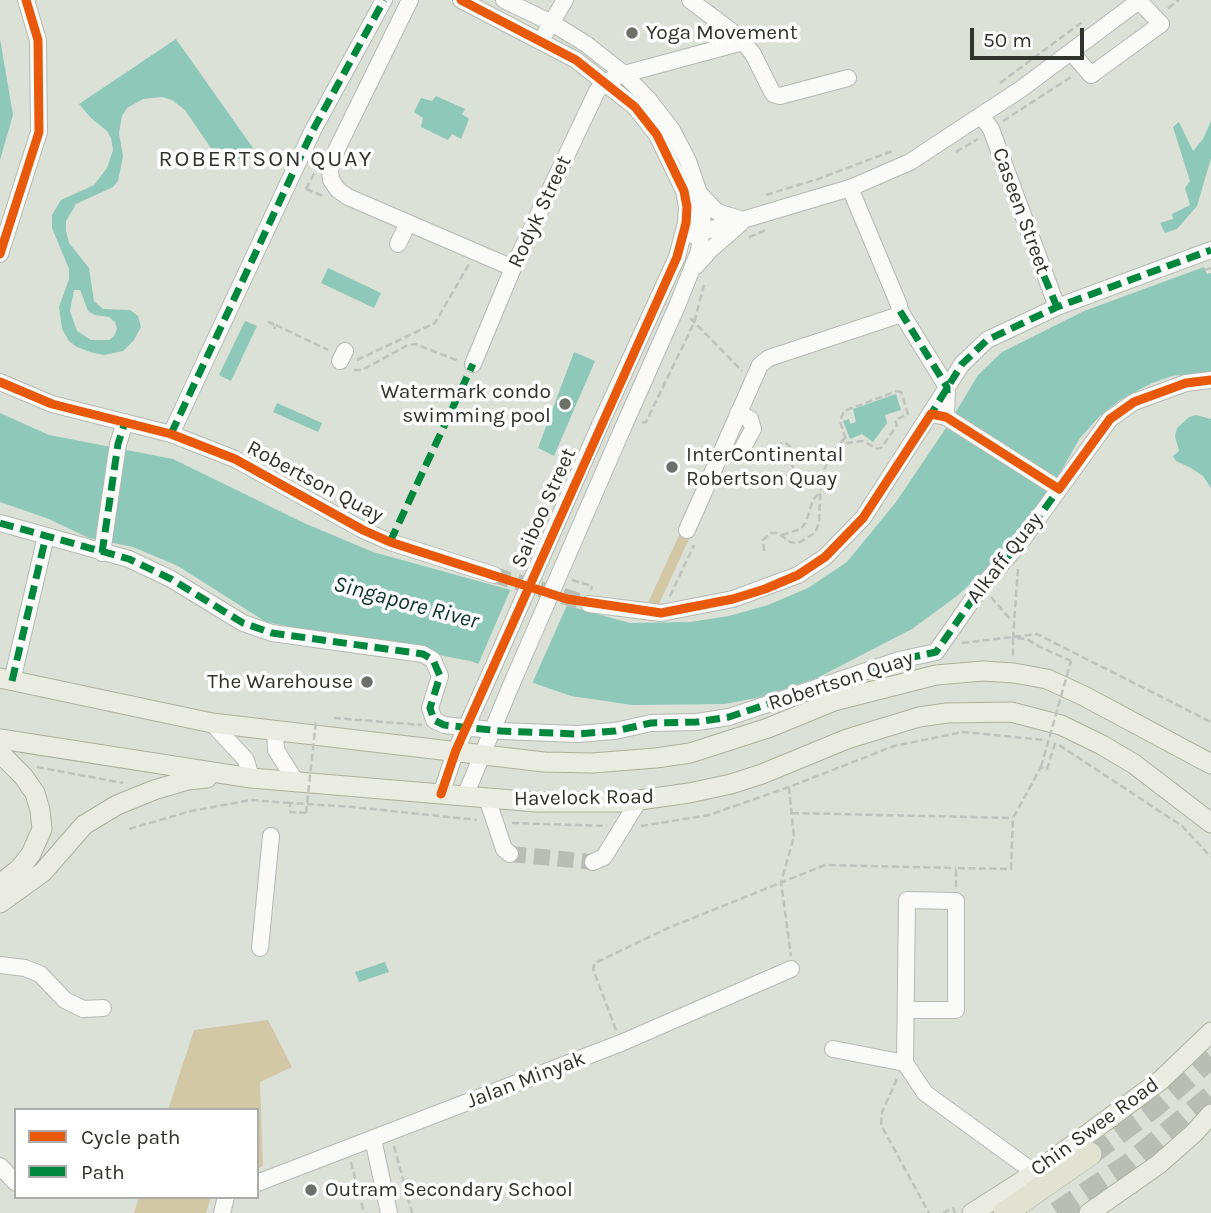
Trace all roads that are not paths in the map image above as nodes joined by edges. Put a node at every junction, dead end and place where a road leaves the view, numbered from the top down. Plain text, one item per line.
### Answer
1 (26, 0) edge
2 (384, 0) edge
3 (410, 0) edge
4 (461, 0) edge
5 (504, 0) edge
6 (565, 0) edge
7 (690, 0) edge
8 (1140, 0) edge
9 (552, 23) junction
10 (542, 41) junction
11 (743, 42) junction
12 (1071, 52) junction
13 (624, 74) junction
14 (848, 78) dead end
15 (605, 82) junction
16 (986, 123) junction
17 (850, 188) junction
18 (699, 193) junction
19 (744, 220) junction
20 (408, 223) junction
21 (702, 231) junction
22 (683, 237) junction
23 (398, 244) dead end
24 (1211, 250) edge
25 (0, 254) edge
26 (513, 268) junction
27 (699, 274) junction
28 (1057, 307) junction
29 (900, 311) junction
30 (466, 362) road end
31 (1211, 380) edge
32 (0, 382) edge
33 (947, 387) junction
34 (939, 415) junction
35 (125, 422) junction
36 (171, 434) junction
37 (1059, 489) junction
38 (0, 523) edge
39 (687, 530) dead end
40 (46, 536) junction
41 (102, 553) junction
42 (494, 575) tunnel mouth
43 (589, 604) tunnel mouth
44 (936, 652) joint
45 (6, 679) edge
46 (212, 723) junction
47 (466, 728) junction
48 (275, 730) junction
49 (492, 731) junction
50 (0, 739) edge
51 (456, 750) junction
52 (481, 754) junction
53 (6, 758) edge
54 (1211, 765) edge
55 (229, 776) junction
56 (251, 778) junction
57 (296, 782) junction
58 (441, 794) junction
59 (466, 796) junction
60 (487, 797) junction
61 (639, 800) junction
62 (1210, 823) edge
63 (271, 836) dead end
64 (510, 854) dead end
65 (593, 862) dead end
66 (4, 891) edge
67 (260, 948) dead end
68 (0, 965) edge
69 (791, 969) road end
70 (103, 1007) dead end
71 (906, 1010) junction
72 (1209, 1036) edge
73 (833, 1049) dead end
74 (905, 1063) junction
75 (1209, 1122) edge
76 (373, 1139) junction
77 (1090, 1154) tunnel mouth
78 (0, 1166) edge
79 (1034, 1173) junction
80 (14, 1180) edge
81 (259, 1182) edge
82 (389, 1213) edge
83 (972, 1213) edge
84 (1005, 1213) edge
85 (1089, 1213) edge

1 - 25 street
2 - 36 street
3 - 20 street
4 - 10 street, Saiboo Street
5 - 9 street, Saiboo Street
6 - 9 street
7 - 11 street
8 - 12 street
8 - 12 street
9 - 10 street
9 - 13 street, Saiboo Street
10 - 15 street, Saiboo Street
11 - 13 street
11 - 14 street
12 - 16 street
13 - 15 street
13 - 18 street, Saiboo Street
15 - 22 street, Saiboo Street
15 - 26 street, Rodyk Street
16 - 17 street
16 - 28 street, Caseen Street
17 - 19 street
17 - 29 street
18 - 19 street
18 - 21 street, Saiboo Street
19 - 21 street
19 - 27 street
20 - 23 street
20 - 26 street
21 - 22 street
21 - 27 street, Saiboo Street
22 - 47 street, Saiboo Street, bridge
24 - 28 street
26 - 30 street, Rodyk Street
27 - 49 street, Saiboo Street, bridge
28 - 33 street
29 - 33 street
29 - 39 street
31 - 37 street, Alkaff Quay
32 - 35 street, Robertson Quay
33 - 34 street
34 - 37 street
34 - 43 street
35 - 36 street, Robertson Quay
35 - 41 street
36 - 42 street, Robertson Quay
37 - 44 street, Alkaff Quay
38 - 40 street
40 - 41 street
40 - 45 street
41 - 47 street, Robertson Quay
44 - 49 street, Robertson Quay
45 - 46 main road, Havelock Road
46 - 48 main road, Havelock Road
46 - 56 street
47 - 49 street, Robertson Quay
47 - 51 street, Saiboo Street
48 - 51 main road, Havelock Road
48 - 57 street
49 - 52 street, Saiboo Street
50 - 55 main road, Havelock Road
51 - 52 main road, Havelock Road
51 - 58 street, Saiboo Street
52 - 54 main road, Havelock Road
52 - 59 street, Saiboo Street
53 - 66 main road
55 - 56 main road, Havelock Road
55 - 66 main road
56 - 57 main road, Havelock Road
57 - 58 main road, Havelock Road
58 - 59 main road, Havelock Road
59 - 60 main road, Havelock Road
60 - 61 main road, Havelock Road
60 - 64 street
61 - 62 main road, Havelock Road
61 - 65 street
63 - 67 street
68 - 70 street
69 - 76 street, Jalan Minyak
71 - 71 street
71 - 74 street
72 - 79 main road, Chin Swee Road
73 - 74 street
74 - 79 street
75 - 85 main road
76 - 81 street, Jalan Minyak
76 - 82 street
77 - 84 highway
78 - 80 street
79 - 83 main road, Chin Swee Road

